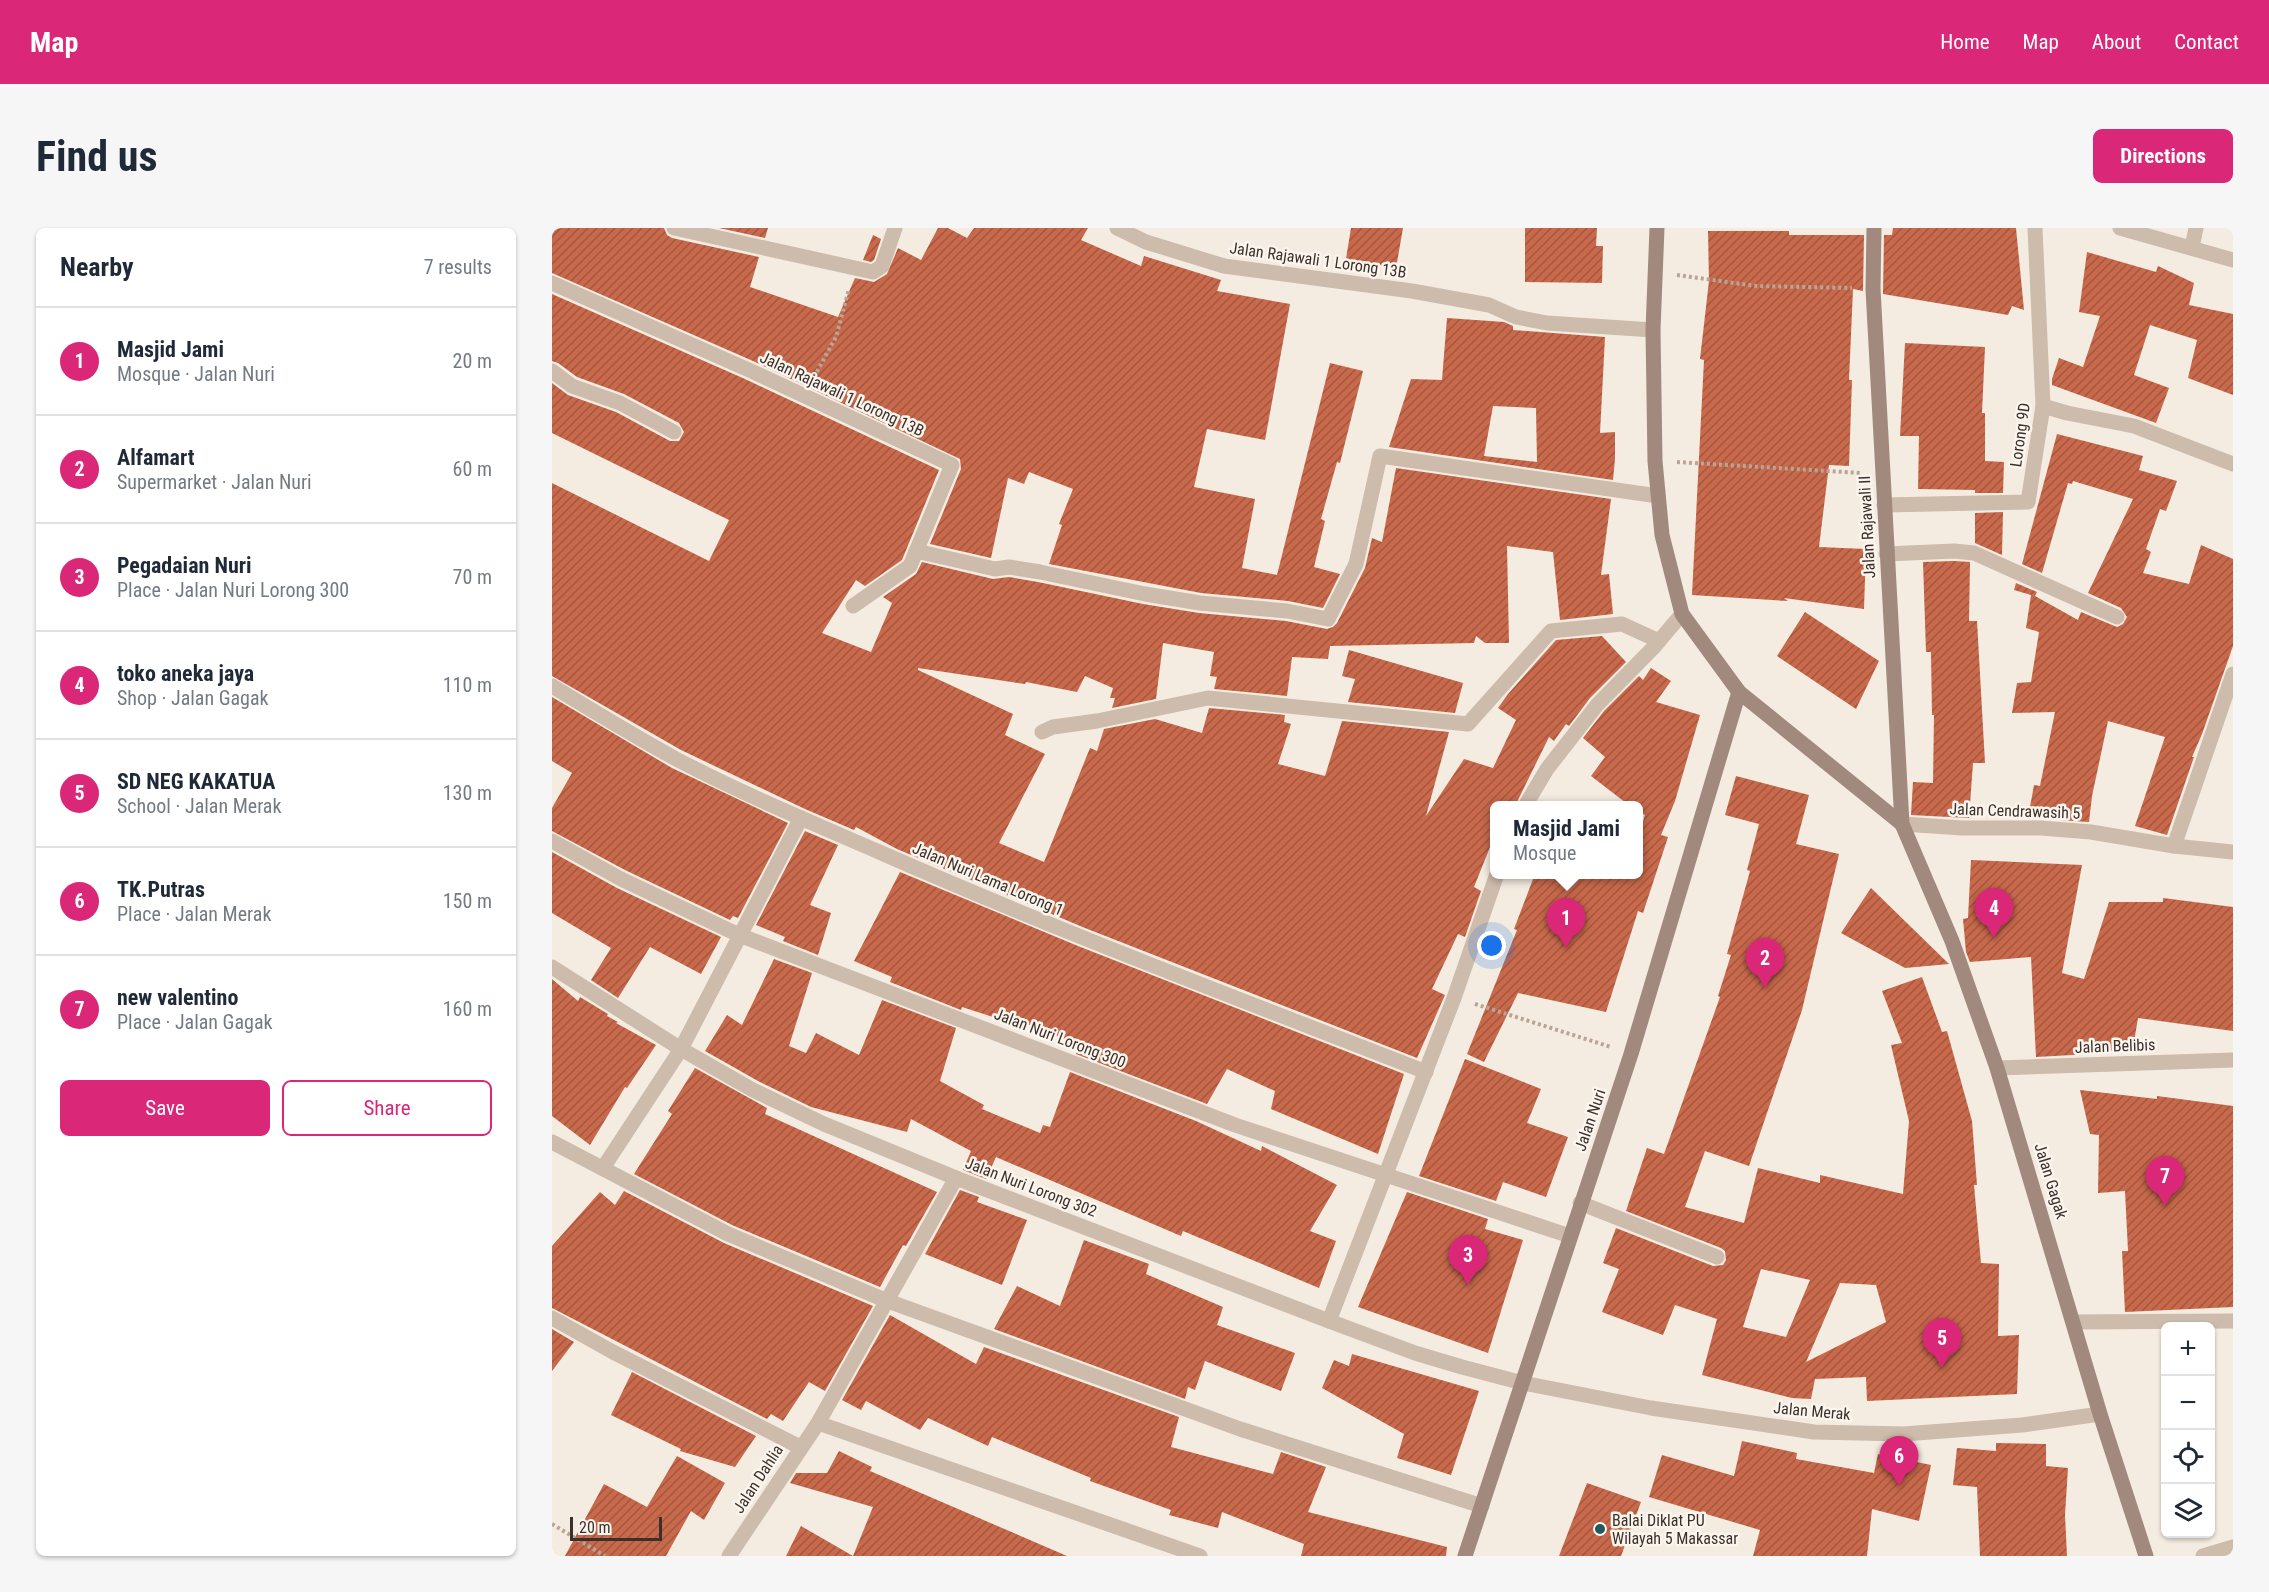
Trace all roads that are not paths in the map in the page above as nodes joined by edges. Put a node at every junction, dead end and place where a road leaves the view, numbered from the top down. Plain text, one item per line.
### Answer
1 (674, 228) edge
2 (895, 228) edge
3 (1117, 228) edge
4 (1657, 228) edge
5 (1874, 228) edge
6 (2035, 228) edge
7 (2120, 228) edge
8 (2196, 228) edge
9 (2192, 248) junction
10 (2233, 260) edge
11 (552, 283) edge
12 (1653, 330) junction
13 (552, 372) edge
14 (2043, 406) junction
15 (674, 432) dead end
16 (2233, 464) edge
17 (1658, 496) junction
18 (1884, 505) junction
19 (916, 551) junction
20 (1886, 554) junction
21 (853, 606) dead end
22 (1682, 614) junction
23 (2117, 617) dead end
24 (1659, 641) junction
25 (2233, 674) edge
26 (552, 686) edge
27 (1739, 692) junction
28 (1042, 732) dead end
29 (1528, 801) edge
30 (801, 818) junction
31 (1902, 824) junction
32 (552, 841) edge
33 (2174, 846) junction
34 (2233, 852) edge
35 (1495, 879) edge
36 (739, 935) junction
37 (552, 967) edge
38 (681, 1049) junction
39 (2233, 1060) edge
40 (1997, 1068) junction
41 (1426, 1072) junction
42 (552, 1142) edge
43 (603, 1168) junction
44 (1387, 1175) junction
45 (956, 1178) junction
46 (1580, 1203) junction
47 (1570, 1236) junction
48 (1717, 1257) dead end
49 (885, 1300) junction
50 (552, 1318) edge
51 (1329, 1321) junction
52 (2233, 1321) edge
53 (2073, 1322) junction
54 (1523, 1383) junction
55 (2100, 1414) junction
56 (818, 1423) junction
57 (800, 1447) junction
58 (1482, 1506) junction
59 (2233, 1547) edge
60 (1182, 1553) edge
61 (729, 1556) edge
62 (1200, 1556) edge
63 (1465, 1556) edge
64 (2146, 1556) edge
65 (2203, 1556) edge

1 - 2 street
3 - 12 street, Jalan Rajawali 1 Lorong 13B
4 - 12 main road
5 - 18 main road, Jalan Rajawali II
6 - 14 street, Lorong 9D
7 - 9 street
8 - 9 street
9 - 10 street
11 - 19 street, Jalan Rajawali 1 Lorong 13B
12 - 17 main road
13 - 15 street
14 - 16 street
14 - 18 street, Lorong 9D
17 - 19 street
17 - 22 main road
18 - 20 main road, Jalan Rajawali II
19 - 21 street, Jalan Rajawali 1 Lorong 13B
20 - 23 street
20 - 31 main road, Jalan Rajawali II
22 - 24 street
22 - 27 main road
24 - 28 street
24 - 29 street
25 - 33 street
26 - 30 street, Jalan Nuri Lama Lorong 1
27 - 31 main road
27 - 46 main road, Jalan Nuri
30 - 36 street
30 - 41 street, Jalan Nuri Lama Lorong 1
31 - 33 street, Jalan Cendrawasih 5
31 - 40 main road, Jalan Gagak
32 - 36 street, Jalan Nuri Lorong 300
33 - 34 street, Jalan Cendrawasih 5
35 - 41 street
36 - 38 street
36 - 44 street, Jalan Nuri Lorong 300
37 - 38 street, Jalan Nuri Lorong 302
38 - 43 street
38 - 45 street, Jalan Nuri Lorong 302
39 - 40 street, Jalan Belibis
40 - 53 main road, Jalan Gagak
41 - 44 street
42 - 43 street
43 - 49 street
44 - 47 street, Jalan Nuri Lorong 300
44 - 51 street
45 - 49 street, Jalan Dahlia
45 - 51 street, Jalan Nuri Lorong 302
46 - 47 main road, Jalan Nuri
46 - 48 street
47 - 54 main road, Jalan Nuri
49 - 56 street, Jalan Dahlia
49 - 58 street
50 - 57 street
51 - 54 street, Jalan Nuri Lorong 302
52 - 53 street
53 - 55 main road, Jalan Gagak
54 - 55 street, Jalan Merak
54 - 58 main road, Jalan Nuri
55 - 64 main road, Jalan Gagak
56 - 57 street, Jalan Dahlia
56 - 60 street
57 - 61 street, Jalan Dahlia
58 - 63 main road, Jalan Nuri
59 - 65 street
60 - 62 street

